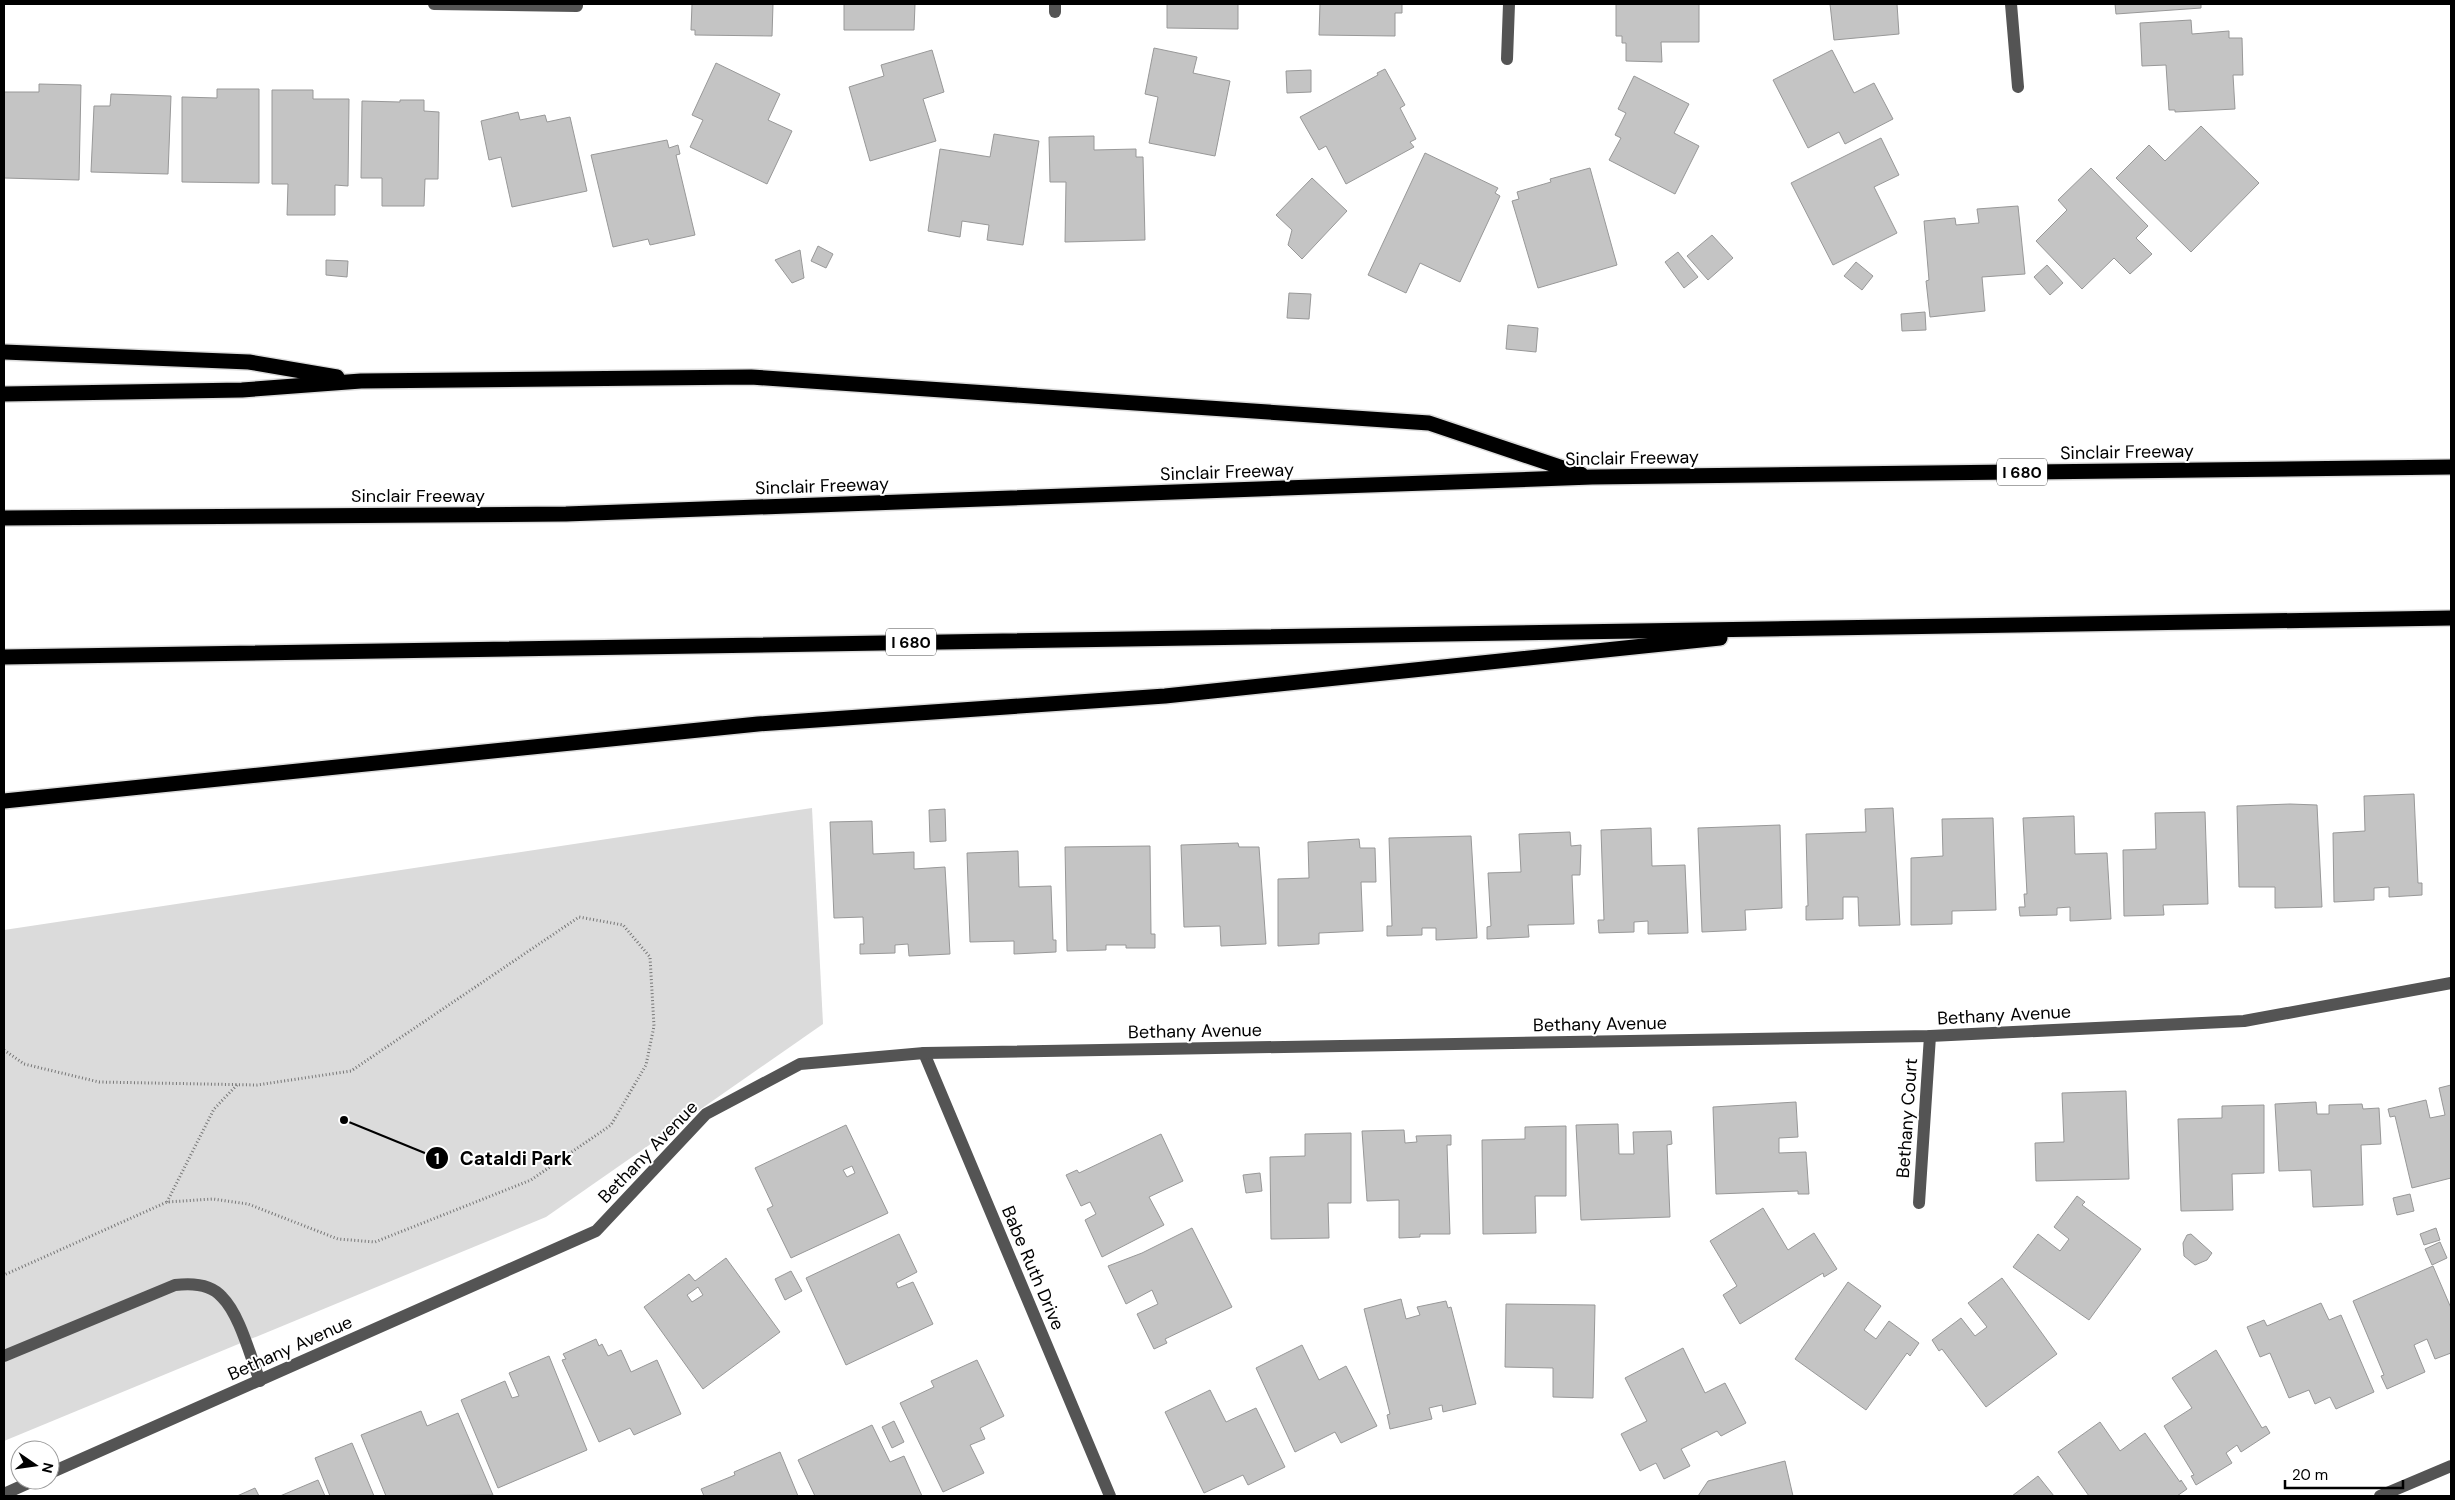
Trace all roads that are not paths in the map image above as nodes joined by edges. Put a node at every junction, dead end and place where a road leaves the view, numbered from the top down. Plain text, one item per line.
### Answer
1 (434, 4) edge
2 (577, 4) edge
3 (1509, 4) edge
4 (2011, 4) edge
5 (1507, 60) dead end
6 (2018, 87) dead end
7 (4, 352) edge
8 (361, 381) junction
9 (4, 394) edge
10 (2451, 467) edge
11 (1592, 477) junction
12 (4, 518) edge
13 (2451, 618) edge
14 (1818, 628) junction
15 (4, 657) edge
16 (4, 801) edge
17 (2451, 983) edge
18 (1930, 1036) junction
19 (924, 1053) junction
20 (1919, 1203) dead end
21 (4, 1356) edge
22 (260, 1381) junction
23 (2451, 1466) edge
24 (60, 1469) edge
25 (1110, 1496) edge
26 (2380, 1496) edge

1 - 2 street
3 - 5 street
4 - 6 street
7 - 8 highway
8 - 9 highway
8 - 11 highway
10 - 11 highway, Sinclair Freeway / I 680
11 - 12 highway, Sinclair Freeway / I 680
13 - 14 highway, I 680
14 - 15 highway, I 680
14 - 16 highway
17 - 18 street, Bethany Avenue
18 - 19 street, Bethany Avenue
18 - 20 street, Bethany Court
19 - 22 street, Bethany Avenue
19 - 25 street, Babe Ruth Drive
21 - 22 street
22 - 24 street, Bethany Avenue
23 - 26 street

